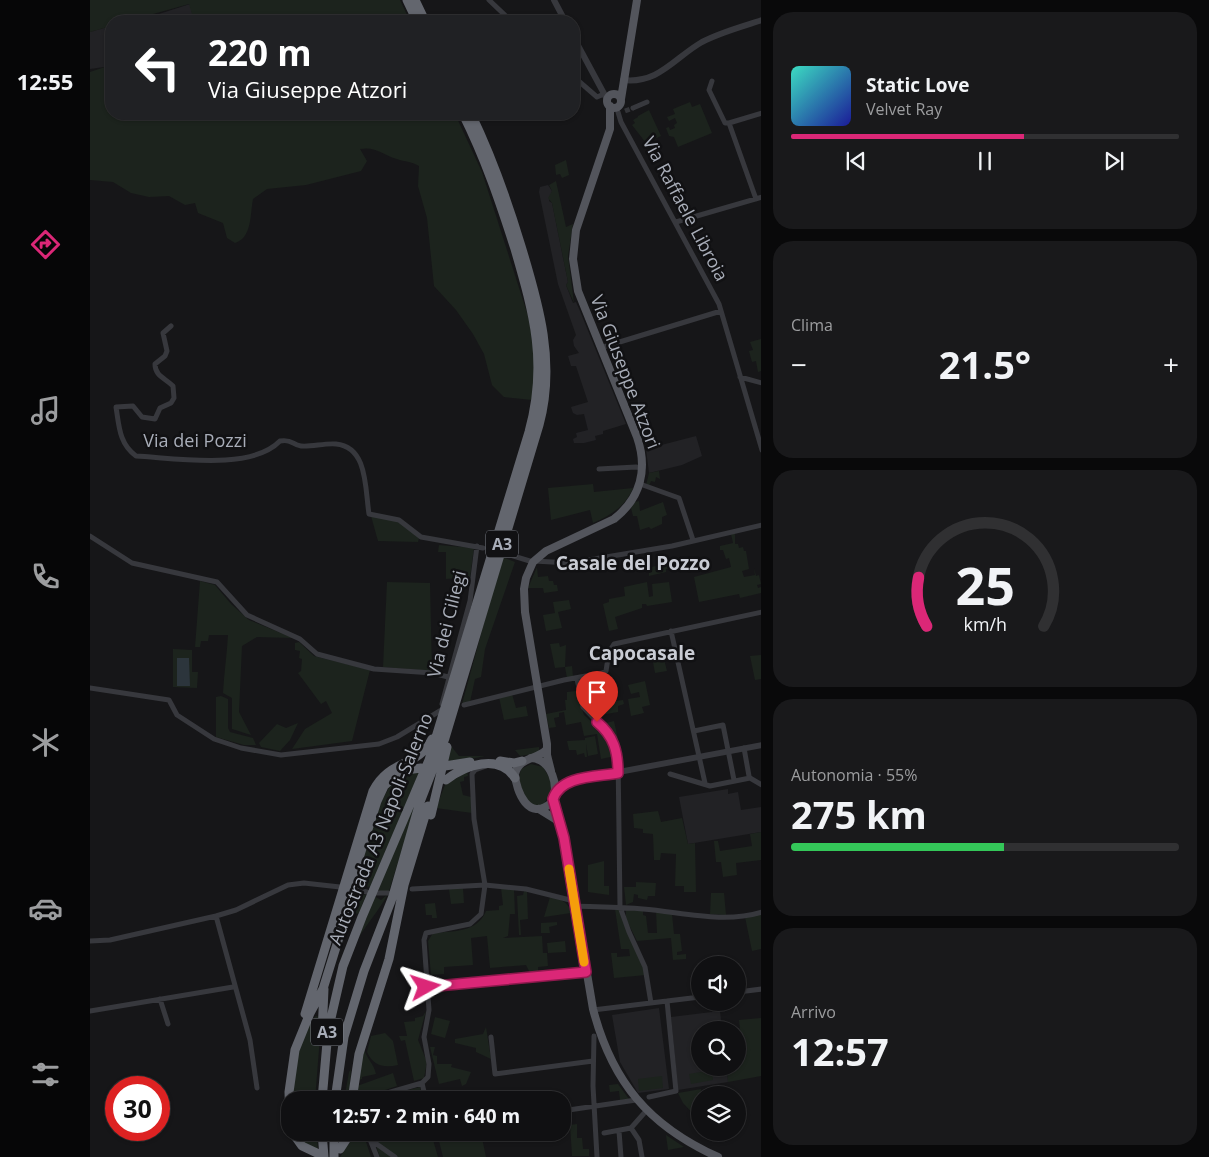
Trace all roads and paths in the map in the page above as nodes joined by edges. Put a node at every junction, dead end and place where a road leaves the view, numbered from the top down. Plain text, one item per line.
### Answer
1 (407, 0) edge
2 (415, 0) edge
3 (488, 0) edge
4 (554, 0) edge
5 (637, 0) edge
6 (414, 15) edge
7 (422, 15) edge
8 (504, 15) edge
9 (562, 15) edge
10 (761, 20) edge
11 (580, 48) edge
12 (624, 80) junction
13 (712, 81) dead end
14 (580, 82) edge
15 (621, 88) junction
16 (609, 98) junction
17 (647, 102) dead end
18 (633, 108) tunnel mouth
19 (618, 113) junction
20 (761, 113) edge
21 (466, 120) edge
22 (474, 120) edge
23 (729, 123) junction
24 (759, 198) edge
25 (676, 222) junction
26 (721, 310) junction
27 (171, 326) dead end
28 (600, 348) junction
29 (740, 377) junction
30 (761, 384) edge
31 (761, 447) edge
32 (643, 468) junction
33 (599, 470) dead end
34 (640, 484) junction
35 (761, 525) edge
36 (90, 536) edge
37 (693, 540) junction
38 (477, 546) junction
39 (483, 548) dead end
40 (507, 554) dead end
41 (533, 562) junction
42 (761, 612) edge
43 (671, 631) junction
44 (471, 648) junction
45 (448, 677) junction
46 (577, 679) junction
47 (537, 687) junction
48 (90, 688) edge
49 (464, 705) dead end
50 (442, 710) junction
51 (694, 731) junction
52 (761, 747) edge
53 (744, 748) junction
54 (546, 750) junction
55 (728, 751) junction
56 (700, 757) junction
57 (527, 760) junction
58 (491, 764) junction
59 (445, 766) dead end
60 (421, 768) dead end
61 (552, 773) junction
62 (618, 773) junction
63 (670, 774) dead end
64 (749, 776) dead end
65 (516, 778) junction
66 (446, 780) dead end
67 (734, 780) junction
68 (571, 781) junction
69 (704, 783) junction
70 (761, 784) edge
71 (554, 797) junction
72 (428, 806) dead end
73 (539, 809) junction
74 (560, 822) junction
75 (411, 859) junction
76 (406, 880) junction
77 (485, 885) junction
78 (340, 887) dead end
79 (412, 888) dead end
80 (352, 889) dead end
81 (367, 892) dead end
82 (376, 893) dead end
83 (390, 894) junction
84 (574, 904) junction
85 (620, 907) junction
86 (761, 912) edge
87 (216, 916) junction
88 (90, 941) edge
89 (586, 972) junction
90 (233, 987) junction
91 (426, 987) junction
92 (324, 989) junction
93 (761, 989) edge
94 (746, 991) edge
95 (691, 998) edge
96 (160, 999) junction
97 (667, 1001) junction
98 (650, 1003) junction
99 (593, 1010) junction
100 (90, 1011) edge
101 (168, 1024) dead end
102 (594, 1036) dead end
103 (491, 1037) dead end
104 (295, 1050) junction
105 (593, 1061) junction
106 (422, 1083) junction
107 (257, 1088) dead end
108 (289, 1091) edge
109 (320, 1091) edge
110 (321, 1091) edge
111 (336, 1091) edge
112 (353, 1091) edge
113 (394, 1091) edge
114 (424, 1091) edge
115 (650, 1097) dead end
116 (636, 1100) junction
117 (594, 1107) junction
118 (571, 1110) edge
119 (646, 1111) junction
120 (631, 1128) junction
121 (620, 1131) junction
122 (604, 1133) dead end
123 (298, 1141) edge
124 (322, 1141) edge
125 (334, 1141) edge
126 (345, 1141) edge
127 (371, 1141) edge
128 (372, 1141) edge
129 (340, 1149) dead end
130 (322, 1155) edge
131 (334, 1157) edge
132 (377, 1157) edge
133 (395, 1157) edge
134 (597, 1157) edge
135 (621, 1157) edge
136 (642, 1157) edge
137 (718, 1157) edge

1 - 6 highway
2 - 7 highway
3 - 8 street
4 - 9 street
5 - 12 main road
10 - 12 street
11 - 16 street
12 - 15 main road
13 - 23 street
14 - 16 street
15 - 16 main road
15 - 19 main road
16 - 19 main road
16 - 19 main road
17 - 18 street
19 - 25 street, Via Raffaele Libroia
19 - 28 main road, Via Giuseppe Atzori
20 - 23 street
21 - 50 highway, Autostrada A3 Napoli-Salerno / A3
22 - 44 highway, Autostrada A3 Napoli-Salerno / A3
23 - 24 street
24 - 25 street
25 - 26 street, Via Raffaele Libroia
26 - 28 street
26 - 29 street, Via Raffaele Libroia
27 - 38 street, Via dei Pozzi
28 - 32 main road, Via Giuseppe Atzori
29 - 30 street
29 - 31 street, Via Raffaele Libroia
32 - 33 street
32 - 34 main road, Via Giuseppe Atzori
34 - 37 street
34 - 41 main road, Via Giuseppe Atzori
35 - 37 street
36 - 45 street
37 - 41 street
38 - 39 street, Via dei Pozzi
38 - 45 street, Via dei Ciliegi
40 - 41 street
41 - 47 main road
42 - 43 street
43 - 46 street
43 - 51 street
44 - 76 highway
44 - 83 highway, Autostrada A3 Napoli-Salerno / A3
45 - 50 street, Via dei Ciliegi
46 - 47 street
46 - 62 street
47 - 49 street
47 - 54 main road
48 - 50 street
50 - 104 highway, A3
50 - 110 highway, Autostrada A3 Napoli-Salerno / A3
51 - 55 street
51 - 56 street
52 - 53 street
53 - 55 street
53 - 64 street
54 - 57 main road
54 - 61 main road
55 - 56 street
55 - 67 street
56 - 62 street
56 - 69 street
57 - 59 highway
57 - 61 main road
57 - 65 main road
58 - 65 highway
58 - 66 highway
58 - 77 street
60 - 92 highway, A3
61 - 68 street
61 - 71 main road
62 - 68 street
62 - 85 street
63 - 69 street
65 - 73 main road
67 - 69 street
67 - 70 street
68 - 71 street
71 - 73 main road
71 - 74 main road
72 - 75 highway
73 - 74 main road
74 - 84 main road
75 - 76 highway
75 - 83 highway
76 - 112 highway
77 - 79 street
77 - 84 street
77 - 91 street
78 - 87 street
80 - 81 street
82 - 83 street
83 - 111 highway, Autostrada A3 Napoli-Salerno / A3
84 - 85 street
84 - 89 main road
85 - 86 street
85 - 98 street
87 - 88 street
87 - 90 street
89 - 91 street
89 - 99 main road
90 - 96 street
90 - 107 street
91 - 106 street
92 - 104 highway, A3
92 - 109 highway, A3
93 - 94 street
95 - 97 street
96 - 100 street
96 - 101 street
97 - 98 street
97 - 115 street
98 - 99 street
99 - 116 main road
102 - 105 street
103 - 105 street
104 - 108 highway, A3
105 - 117 street
106 - 113 street
106 - 114 street
116 - 117 street
116 - 119 main road
117 - 118 street
117 - 134 street
119 - 120 street
119 - 137 main road
120 - 121 street
120 - 136 street
121 - 122 street
121 - 135 street
123 - 130 highway
124 - 130 highway
125 - 131 highway
126 - 129 highway
127 - 132 street
128 - 133 street

